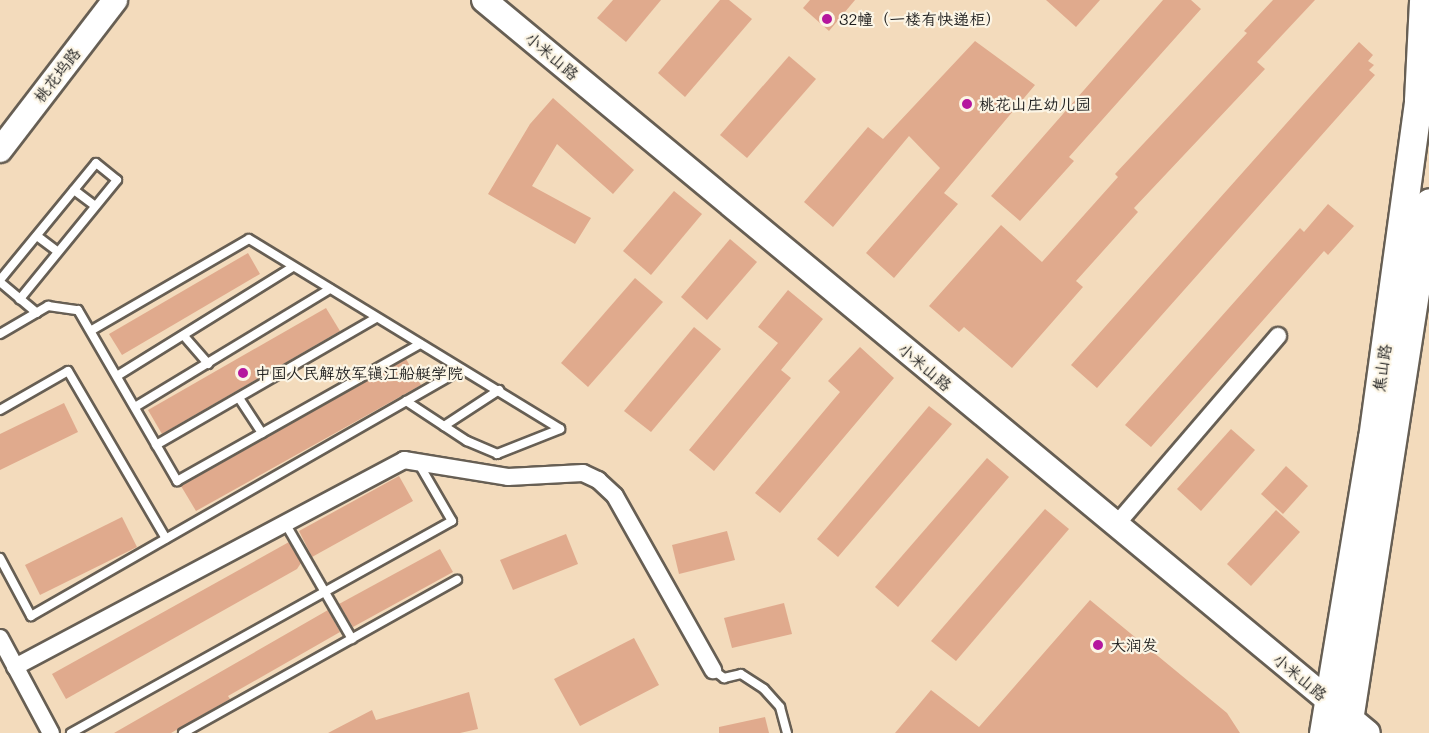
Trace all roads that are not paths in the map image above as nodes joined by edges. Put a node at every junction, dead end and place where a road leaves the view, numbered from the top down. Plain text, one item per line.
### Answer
1 (115, 0) edge
2 (484, 0) edge
3 (1423, 0) edge
4 (0, 150) edge
5 (74, 190) junction
6 (1429, 202) edge
7 (95, 206) junction
8 (37, 236) junction
9 (58, 252) junction
10 (293, 267) junction
11 (0, 281) edge
12 (330, 289) junction
13 (20, 299) junction
14 (36, 313) junction
15 (376, 318) junction
16 (92, 330) junction
17 (0, 334) edge
18 (184, 336) junction
19 (1278, 336) dead end
20 (420, 344) junction
21 (208, 364) junction
22 (461, 369) junction
23 (117, 376) junction
24 (499, 390) junction
25 (239, 398) junction
26 (406, 401) junction
27 (135, 407) junction
28 (0, 410) edge
29 (444, 426) junction
30 (262, 433) junction
31 (156, 445) junction
32 (418, 462) junction
33 (285, 523) junction
34 (1116, 525) junction
35 (166, 539) junction
36 (0, 558) edge
37 (457, 580) dead end
38 (325, 592) junction
39 (0, 638) edge
40 (352, 639) junction
41 (15, 667) junction
42 (714, 670) joint
43 (1329, 700) junction
44 (1355, 728) edge
45 (51, 733) edge
46 (70, 733) edge
47 (183, 733) edge
48 (786, 733) edge
49 (1323, 733) edge

1 - 4 street, 桃花坞路
2 - 34 street, 小米山路
3 - 43 main road, 焦山路
5 - 7 lane
5 - 7 lane
5 - 8 lane
6 - 44 main road, 焦山路
7 - 9 lane
8 - 9 lane
8 - 11 lane
9 - 13 lane
10 - 12 lane
10 - 16 lane
10 - 18 lane
11 - 13 lane
12 - 15 lane
12 - 21 lane
13 - 14 lane
14 - 16 lane
14 - 17 lane
15 - 20 lane
15 - 25 lane
16 - 23 lane
18 - 21 lane
18 - 23 lane
19 - 34 street
20 - 22 lane
20 - 30 lane
21 - 27 lane
22 - 24 lane
22 - 26 lane
23 - 27 lane
24 - 29 lane
24 - 29 lane
25 - 30 lane
25 - 31 lane
26 - 29 lane
26 - 35 lane
27 - 31 lane
28 - 35 lane
30 - 31 lane
32 - 33 street
32 - 38 lane
32 - 42 street
33 - 38 lane
33 - 41 street
34 - 43 street, 小米山路
35 - 36 lane
37 - 40 lane
38 - 40 lane
38 - 46 lane
39 - 41 street
40 - 47 lane
41 - 45 street
42 - 48 lane
43 - 44 street, 小米山路
43 - 49 main road, 焦山路

